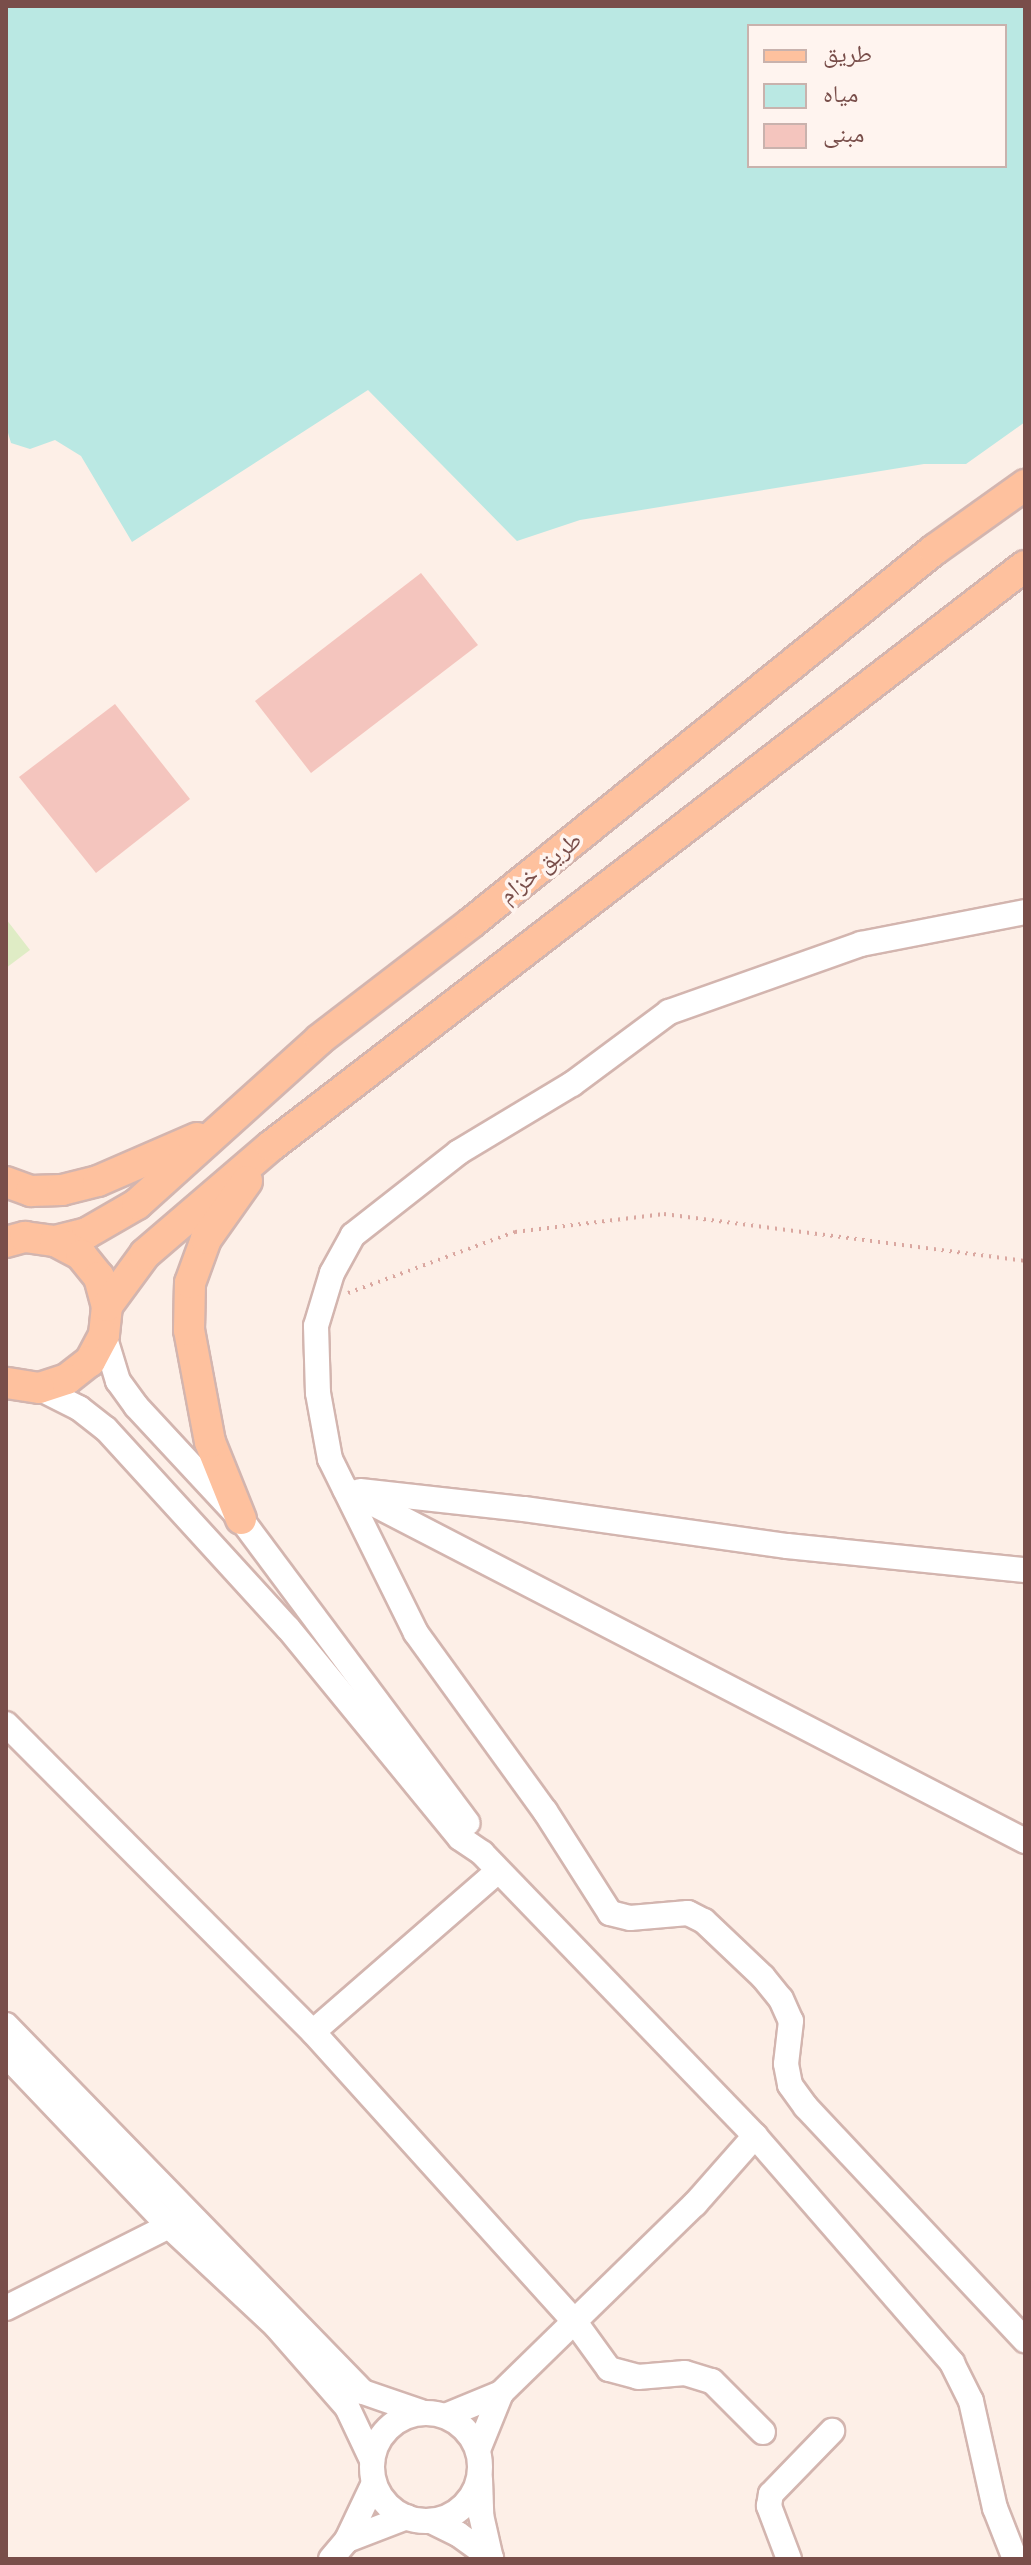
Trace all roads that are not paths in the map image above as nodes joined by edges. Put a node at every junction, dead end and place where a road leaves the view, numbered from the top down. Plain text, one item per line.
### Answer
1 (1025, 485) edge
2 (1025, 566) edge
3 (1025, 912) edge
4 (225, 1126) junction
5 (271, 1146) junction
6 (6, 1182) edge
7 (23, 1236) edge
8 (106, 1320) junction
9 (15, 1385) edge
10 (345, 1489) junction
11 (493, 1505) junction
12 (241, 1519) junction
13 (477, 1555) junction
14 (1025, 1570) edge
15 (6, 1724) edge
16 (1025, 1841) edge
17 (490, 1862) junction
18 (6, 2025) edge
19 (313, 2032) junction
20 (6, 2055) edge
21 (755, 2136) junction
22 (180, 2222) junction
23 (6, 2308) edge
24 (575, 2322) junction
25 (1025, 2340) edge
26 (501, 2393) junction
27 (433, 2414) junction
28 (832, 2431) dead end
29 (763, 2432) dead end
30 (479, 2462) junction
31 (373, 2472) junction
32 (419, 2519) junction
33 (339, 2550) edge
34 (491, 2558) edge
35 (789, 2559) edge
36 (1015, 2559) edge

1 - 4 main road, طريق خزام
2 - 5 main road
3 - 10 street
4 - 6 main road
4 - 7 main road, طريق خزام
5 - 8 main road
5 - 12 main road
7 - 8 main road
8 - 9 main road
8 - 12 street
9 - 17 street
10 - 11 street
10 - 13 street
10 - 25 street
11 - 13 street
11 - 14 street
12 - 17 street
13 - 16 street
15 - 19 street
17 - 19 street
17 - 21 street
18 - 22 street
19 - 24 street
20 - 22 street
21 - 24 street
21 - 36 street
22 - 23 street
22 - 27 street
22 - 31 street
24 - 26 street
24 - 29 street
26 - 27 street
26 - 30 street
27 - 30 street
27 - 31 street
28 - 35 street
30 - 32 street
30 - 34 street
31 - 32 street
31 - 33 street
32 - 33 street
32 - 34 street

